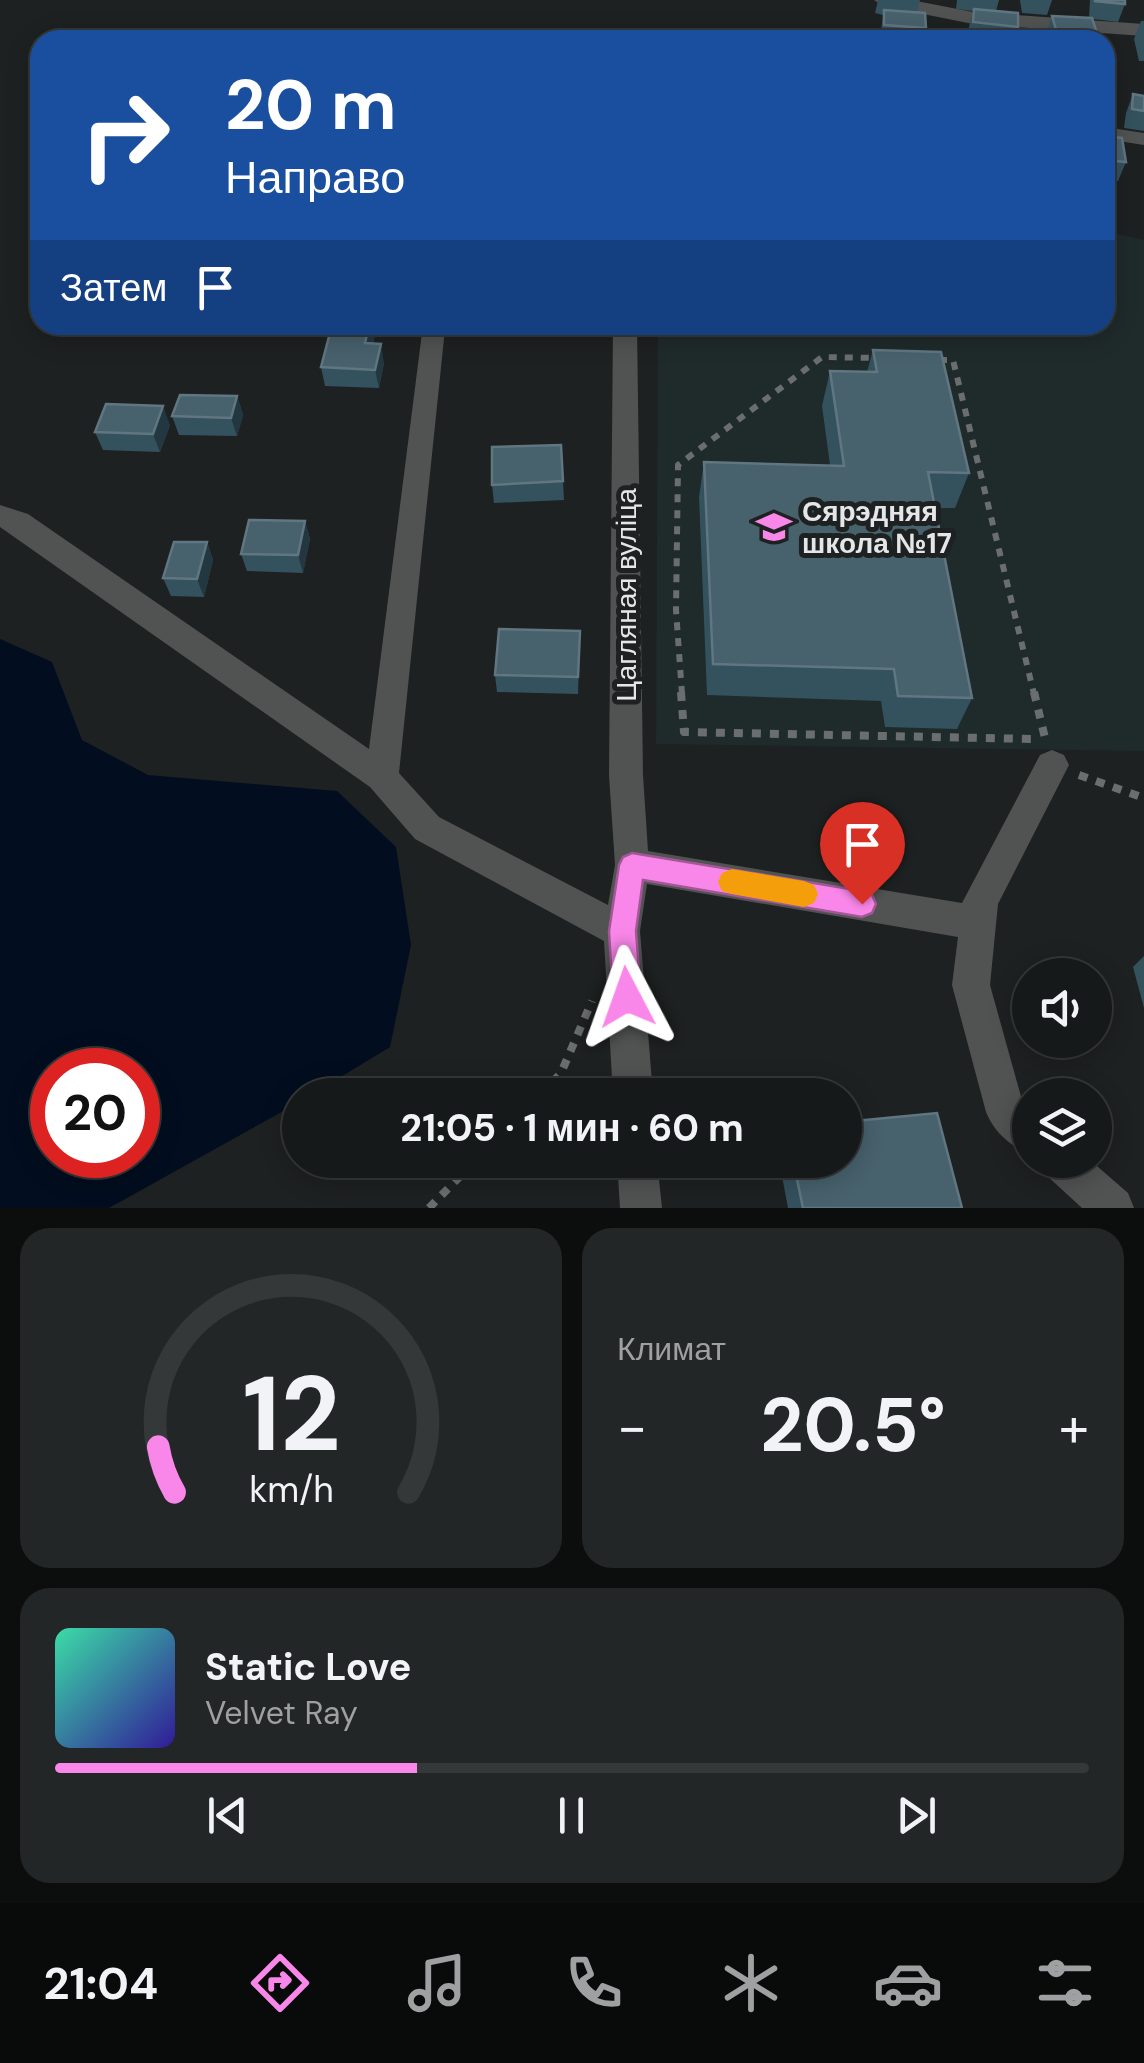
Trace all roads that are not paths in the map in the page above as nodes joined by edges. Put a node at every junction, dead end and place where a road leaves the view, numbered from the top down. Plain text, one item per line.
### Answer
1 (883, 0) edge
2 (931, 12) edge
3 (1144, 30) edge
4 (1115, 135) edge
5 (1144, 139) edge
6 (432, 335) edge
7 (625, 335) edge
8 (0, 516) edge
9 (1048, 752) road end
10 (382, 776) junction
11 (632, 865) junction
12 (978, 923) junction
13 (622, 931) junction
14 (632, 1078) edge
15 (1012, 1118) edge
16 (639, 1178) edge
17 (1079, 1178) edge
18 (641, 1208) edge
19 (1113, 1208) edge

1 - 2 street
2 - 3 street
4 - 5 street
6 - 10 street
7 - 11 street, Цагляная вуліца
8 - 10 street
9 - 12 street
10 - 13 street
11 - 12 street
11 - 13 street, Цагляная вуліца
12 - 15 street
13 - 14 street, Цагляная вуліца
16 - 18 street
17 - 19 street

